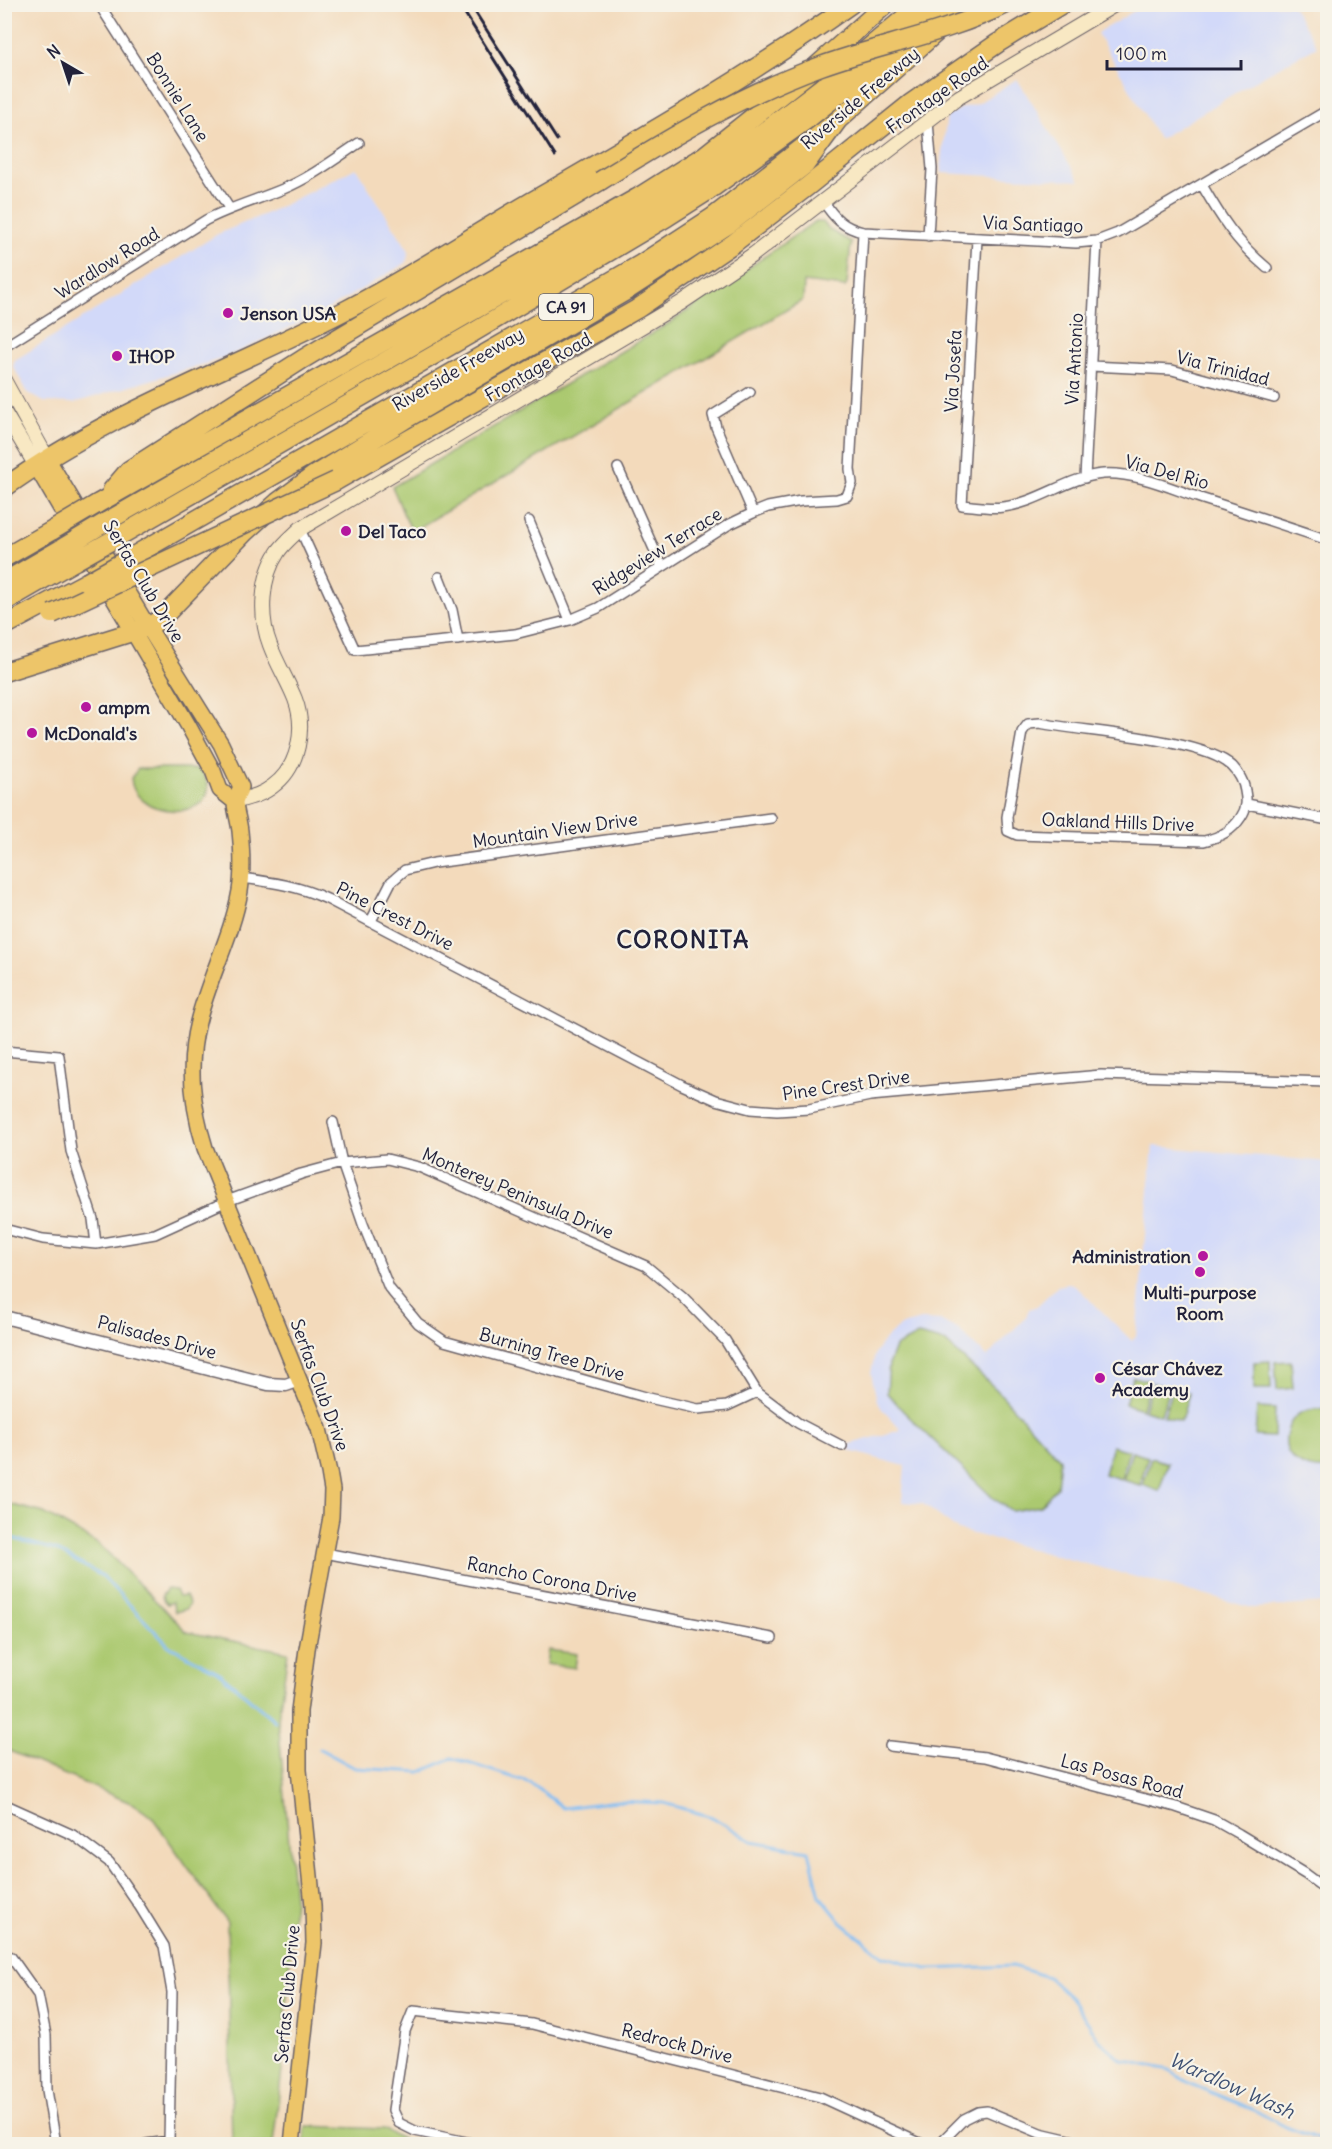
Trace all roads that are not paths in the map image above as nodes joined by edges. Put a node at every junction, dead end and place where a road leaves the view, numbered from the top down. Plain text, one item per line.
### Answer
1 (99, 4) edge
2 (851, 4) edge
3 (886, 4) edge
4 (921, 4) edge
5 (945, 4) edge
6 (968, 4) edge
7 (1006, 4) edge
8 (1062, 4) edge
9 (1116, 4) edge
10 (1328, 110) edge
11 (838, 120) junction
12 (928, 122) junction
13 (359, 143) dead end
14 (1202, 185) junction
15 (824, 202) junction
16 (229, 208) junction
17 (863, 232) junction
18 (928, 236) junction
19 (977, 239) junction
20 (1097, 241) junction
21 (1267, 268) dead end
22 (4, 347) edge
23 (1091, 366) junction
24 (4, 380) edge
25 (750, 392) dead end
26 (1274, 398) dead end
27 (4, 412) edge
28 (42, 462) junction
29 (618, 468) dead end
30 (1085, 478) junction
31 (4, 488) edge
32 (100, 502) junction
33 (962, 505) joint
34 (753, 513) junction
35 (529, 521) dead end
36 (300, 529) junction
37 (111, 530) junction
38 (1328, 540) edge
39 (70, 554) junction
40 (4, 558) edge
41 (662, 567) junction
42 (439, 577) dead end
43 (4, 582) edge
44 (4, 602) edge
45 (570, 620) junction
46 (8, 624) edge
47 (140, 629) junction
48 (458, 640) junction
49 (4, 672) edge
50 (235, 802) junction
51 (1247, 804) junction
52 (771, 818) dead end
53 (1328, 820) edge
54 (242, 878) junction
55 (371, 921) junction
56 (4, 1051) edge
57 (1328, 1082) edge
58 (333, 1122) dead end
59 (342, 1163) junction
60 (227, 1201) junction
61 (4, 1229) edge
62 (96, 1244) junction
63 (4, 1317) edge
64 (300, 1380) junction
65 (758, 1392) junction
66 (842, 1446) dead end
67 (325, 1552) junction
68 (772, 1638) dead end
69 (890, 1746) dead end
70 (4, 1804) edge
71 (1328, 1891) edge
72 (4, 1953) edge
73 (56, 2145) edge
74 (146, 2145) edge
75 (292, 2145) edge
76 (476, 2145) edge
77 (922, 2145) edge
78 (939, 2145) edge
79 (1087, 2145) edge

1 - 16 street, Bonnie Lane
2 - 28 highway
3 - 32 highway
4 - 37 highway
5 - 37 highway
6 - 11 highway, Riverside Freeway / CA 91
7 - 32 highway, bridge
8 - 46 highway, bridge
9 - 12 main road, Frontage Road
10 - 14 street, Via Santiago
11 - 46 highway, Riverside Freeway / CA 91, bridge
11 - 47 highway
12 - 15 main road, Frontage Road
12 - 18 street
13 - 16 street, Wardlow Road
14 - 20 street, Via Santiago
14 - 21 street
15 - 17 street, Via Santiago
15 - 36 main road, Frontage Road
16 - 22 street, Wardlow Road
17 - 18 street, Via Santiago
17 - 34 street, Ridgeview Terrace
18 - 19 street, Via Santiago
19 - 20 street, Via Santiago
19 - 33 street, Via Josefa
20 - 23 street, Via Antonio
23 - 26 street, Via Trinidad
23 - 30 street, Via Antonio
24 - 28 main road, Serfas Club Drive
25 - 34 street
27 - 28 main road, Serfas Club Drive
28 - 31 highway
28 - 47 main road, Serfas Club Drive
29 - 41 street
30 - 33 street, Via Del Rio
30 - 38 street, Via Del Rio
32 - 40 highway, bridge
34 - 41 street, Ridgeview Terrace
35 - 45 street
36 - 48 street, Ridgeview Terrace
36 - 50 main road, Frontage Road
37 - 39 highway, bridge
39 - 43 highway
39 - 44 highway
41 - 45 street, Ridgeview Terrace
42 - 48 street
45 - 48 street, Ridgeview Terrace
47 - 49 highway
47 - 50 main road, Serfas Club Drive
50 - 54 main road, Serfas Club Drive
51 - 51 street, Oakland Hills Drive
51 - 53 street
52 - 55 street, Mountain View Drive
54 - 55 street, Pine Crest Drive
54 - 60 main road, Serfas Club Drive
55 - 57 street, Pine Crest Drive
56 - 62 street
58 - 59 street, Burning Tree Drive
59 - 60 street, Monterey Peninsula Drive
59 - 65 street, Monterey Peninsula Drive
59 - 65 street, Burning Tree Drive
60 - 62 street, Monterey Peninsula Drive
60 - 64 main road, Serfas Club Drive
61 - 62 street, Monterey Peninsula Drive
63 - 64 street, Palisades Drive
64 - 67 main road, Serfas Club Drive
65 - 66 street
67 - 68 street, Rancho Corona Drive
67 - 75 main road, Serfas Club Drive
69 - 71 street, Las Posas Road
70 - 74 street
72 - 73 street
76 - 77 street, Redrock Drive
78 - 79 street

